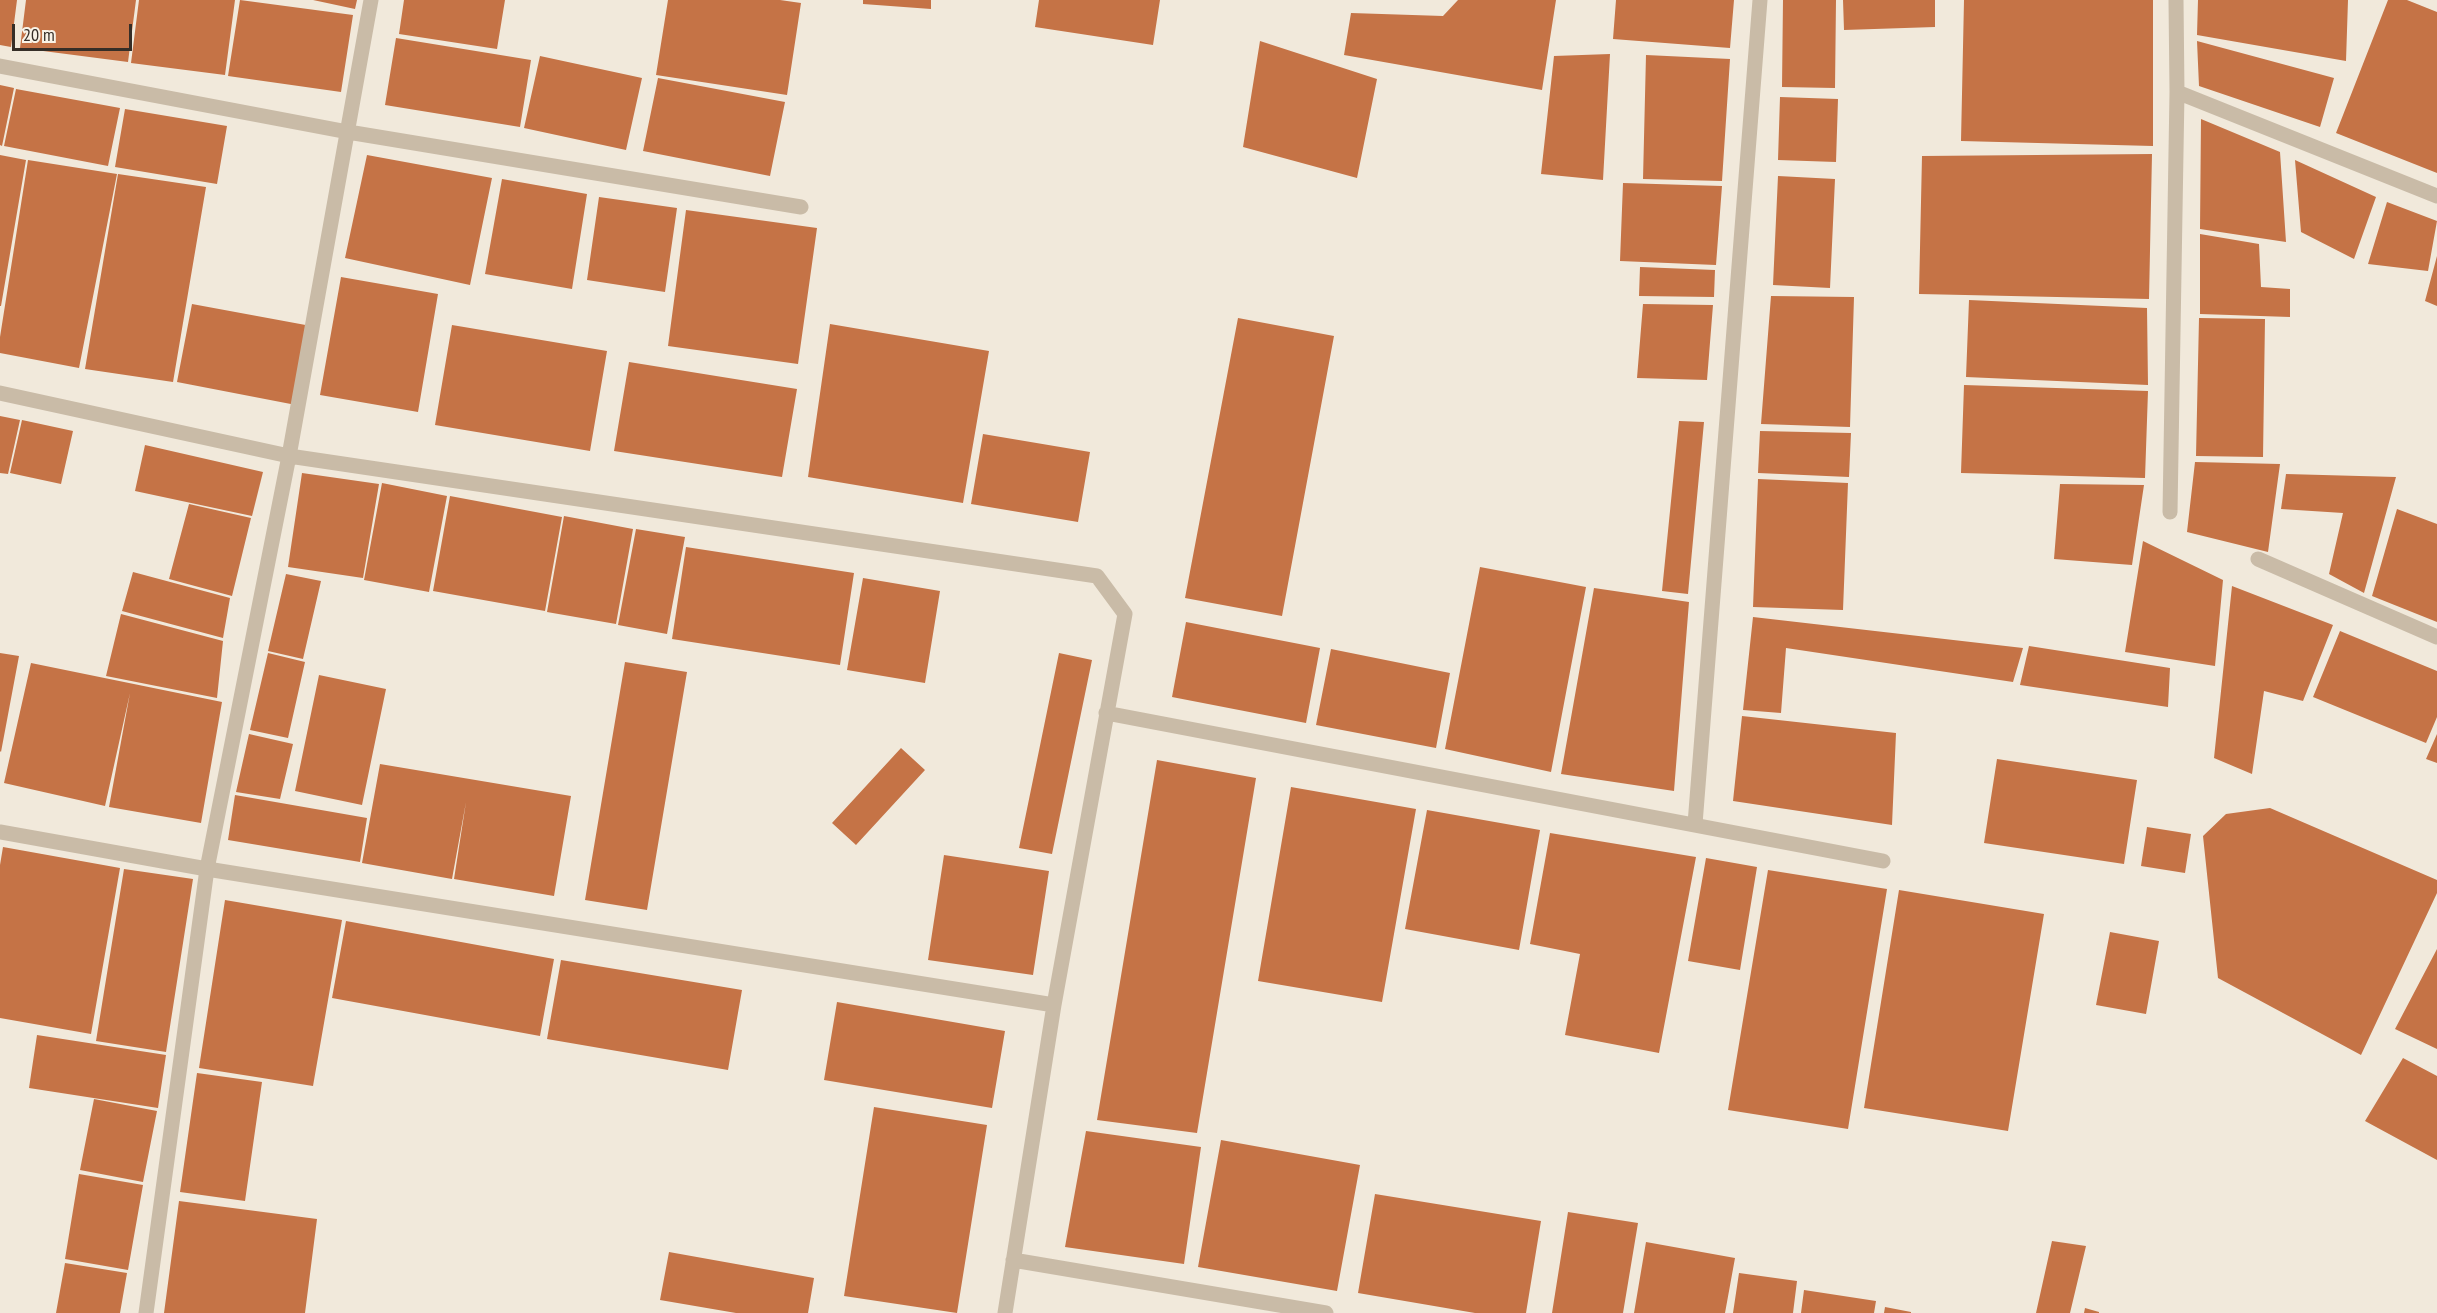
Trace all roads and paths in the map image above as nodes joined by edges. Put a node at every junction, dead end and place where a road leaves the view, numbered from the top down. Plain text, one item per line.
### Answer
1 (371, 0) edge
2 (1760, 0) edge
3 (2176, 0) edge
4 (0, 66) edge
5 (2177, 92) junction
6 (348, 132) junction
7 (2437, 196) edge
8 (801, 207) dead end
9 (0, 393) edge
10 (289, 456) junction
11 (2169, 512) dead end
12 (2258, 559) dead end
13 (2437, 637) edge
14 (1106, 713) junction
15 (1695, 824) junction
16 (0, 832) edge
17 (1883, 861) dead end
18 (207, 869) junction
19 (1054, 1005) junction
20 (1013, 1260) junction
21 (146, 1313) edge
22 (1005, 1313) edge
23 (1326, 1313) edge

1 - 6 street
2 - 15 street
3 - 5 street
4 - 6 street
5 - 7 street
5 - 11 street
6 - 8 street
6 - 10 street
9 - 10 street
10 - 14 street
10 - 18 street
12 - 13 street
14 - 15 street
14 - 19 street
15 - 17 street
16 - 18 street
18 - 19 street
18 - 21 street
19 - 20 street
20 - 22 street
20 - 23 street

